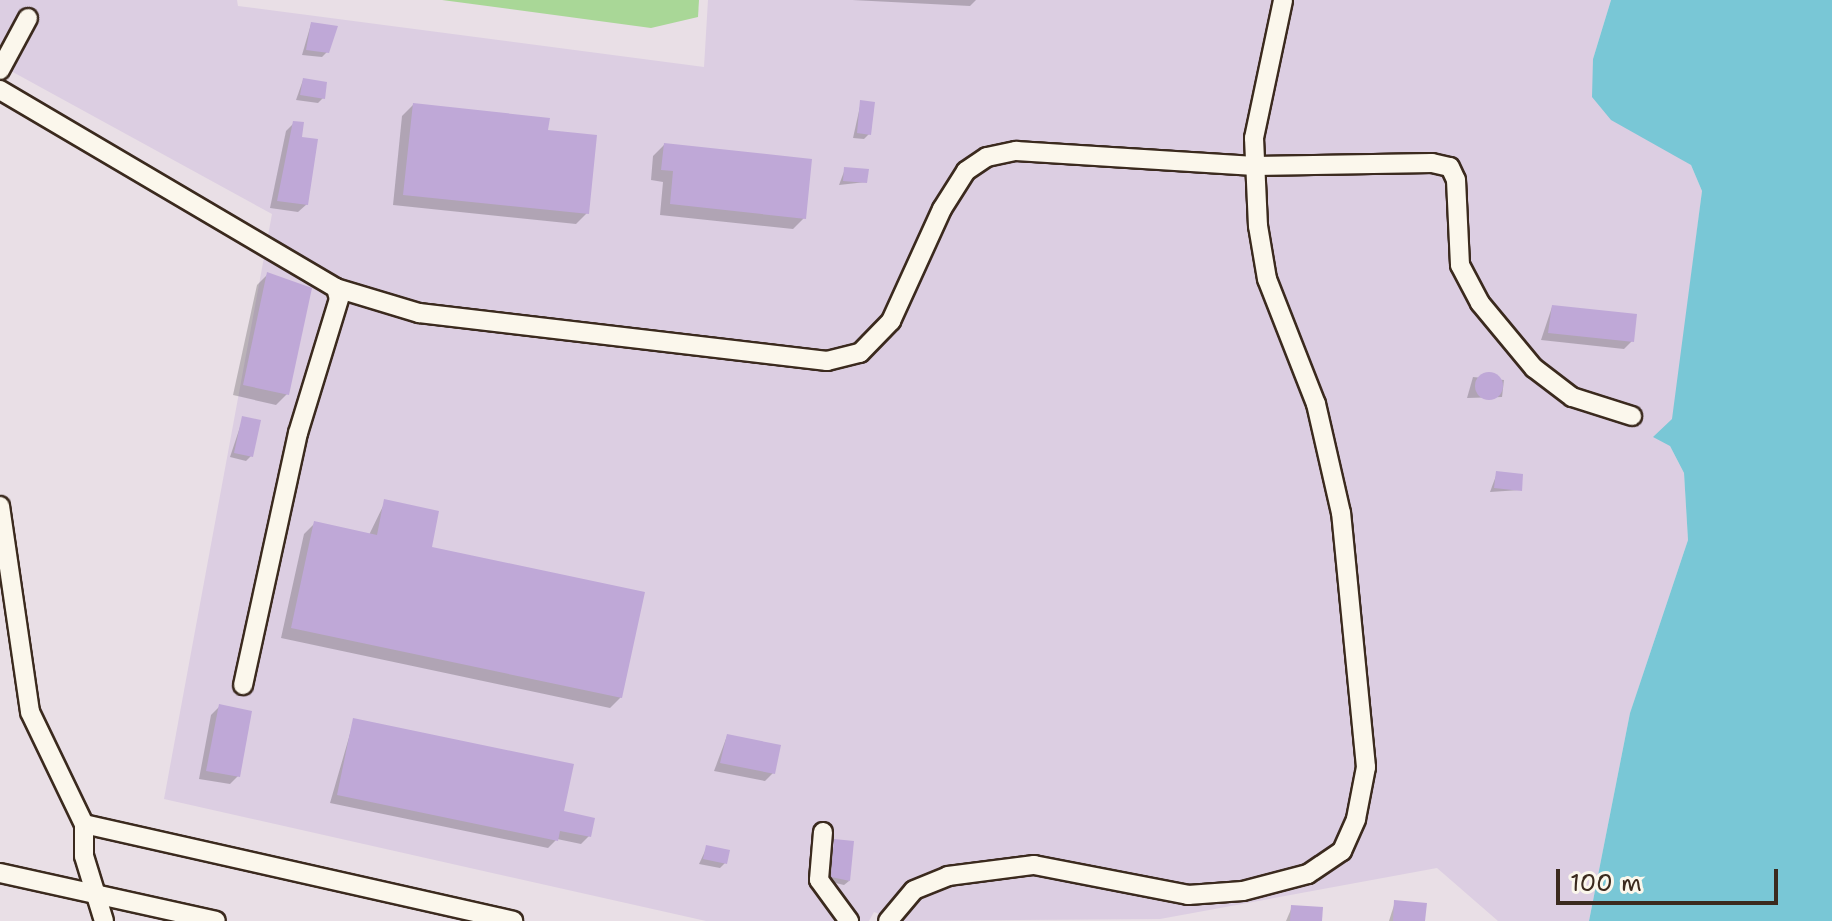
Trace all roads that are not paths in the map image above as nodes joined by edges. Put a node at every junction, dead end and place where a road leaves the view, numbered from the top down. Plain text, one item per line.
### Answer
1 (1283, 0) edge
2 (28, 18) dead end
3 (0, 70) edge
4 (0, 90) edge
5 (1255, 166) junction
6 (336, 288) junction
7 (1632, 416) dead end
8 (0, 506) edge
9 (243, 685) dead end
10 (84, 824) junction
11 (823, 832) dead end
12 (0, 873) edge
13 (98, 894) junction
14 (104, 921) edge
15 (216, 921) edge
16 (513, 921) edge
17 (849, 921) edge
18 (888, 921) edge

1 - 5 street
2 - 3 street
4 - 6 street
5 - 6 street
5 - 7 street
5 - 18 street
6 - 9 street
8 - 10 street
10 - 13 street
10 - 16 street
11 - 17 street
12 - 13 street
13 - 14 street
13 - 15 street

